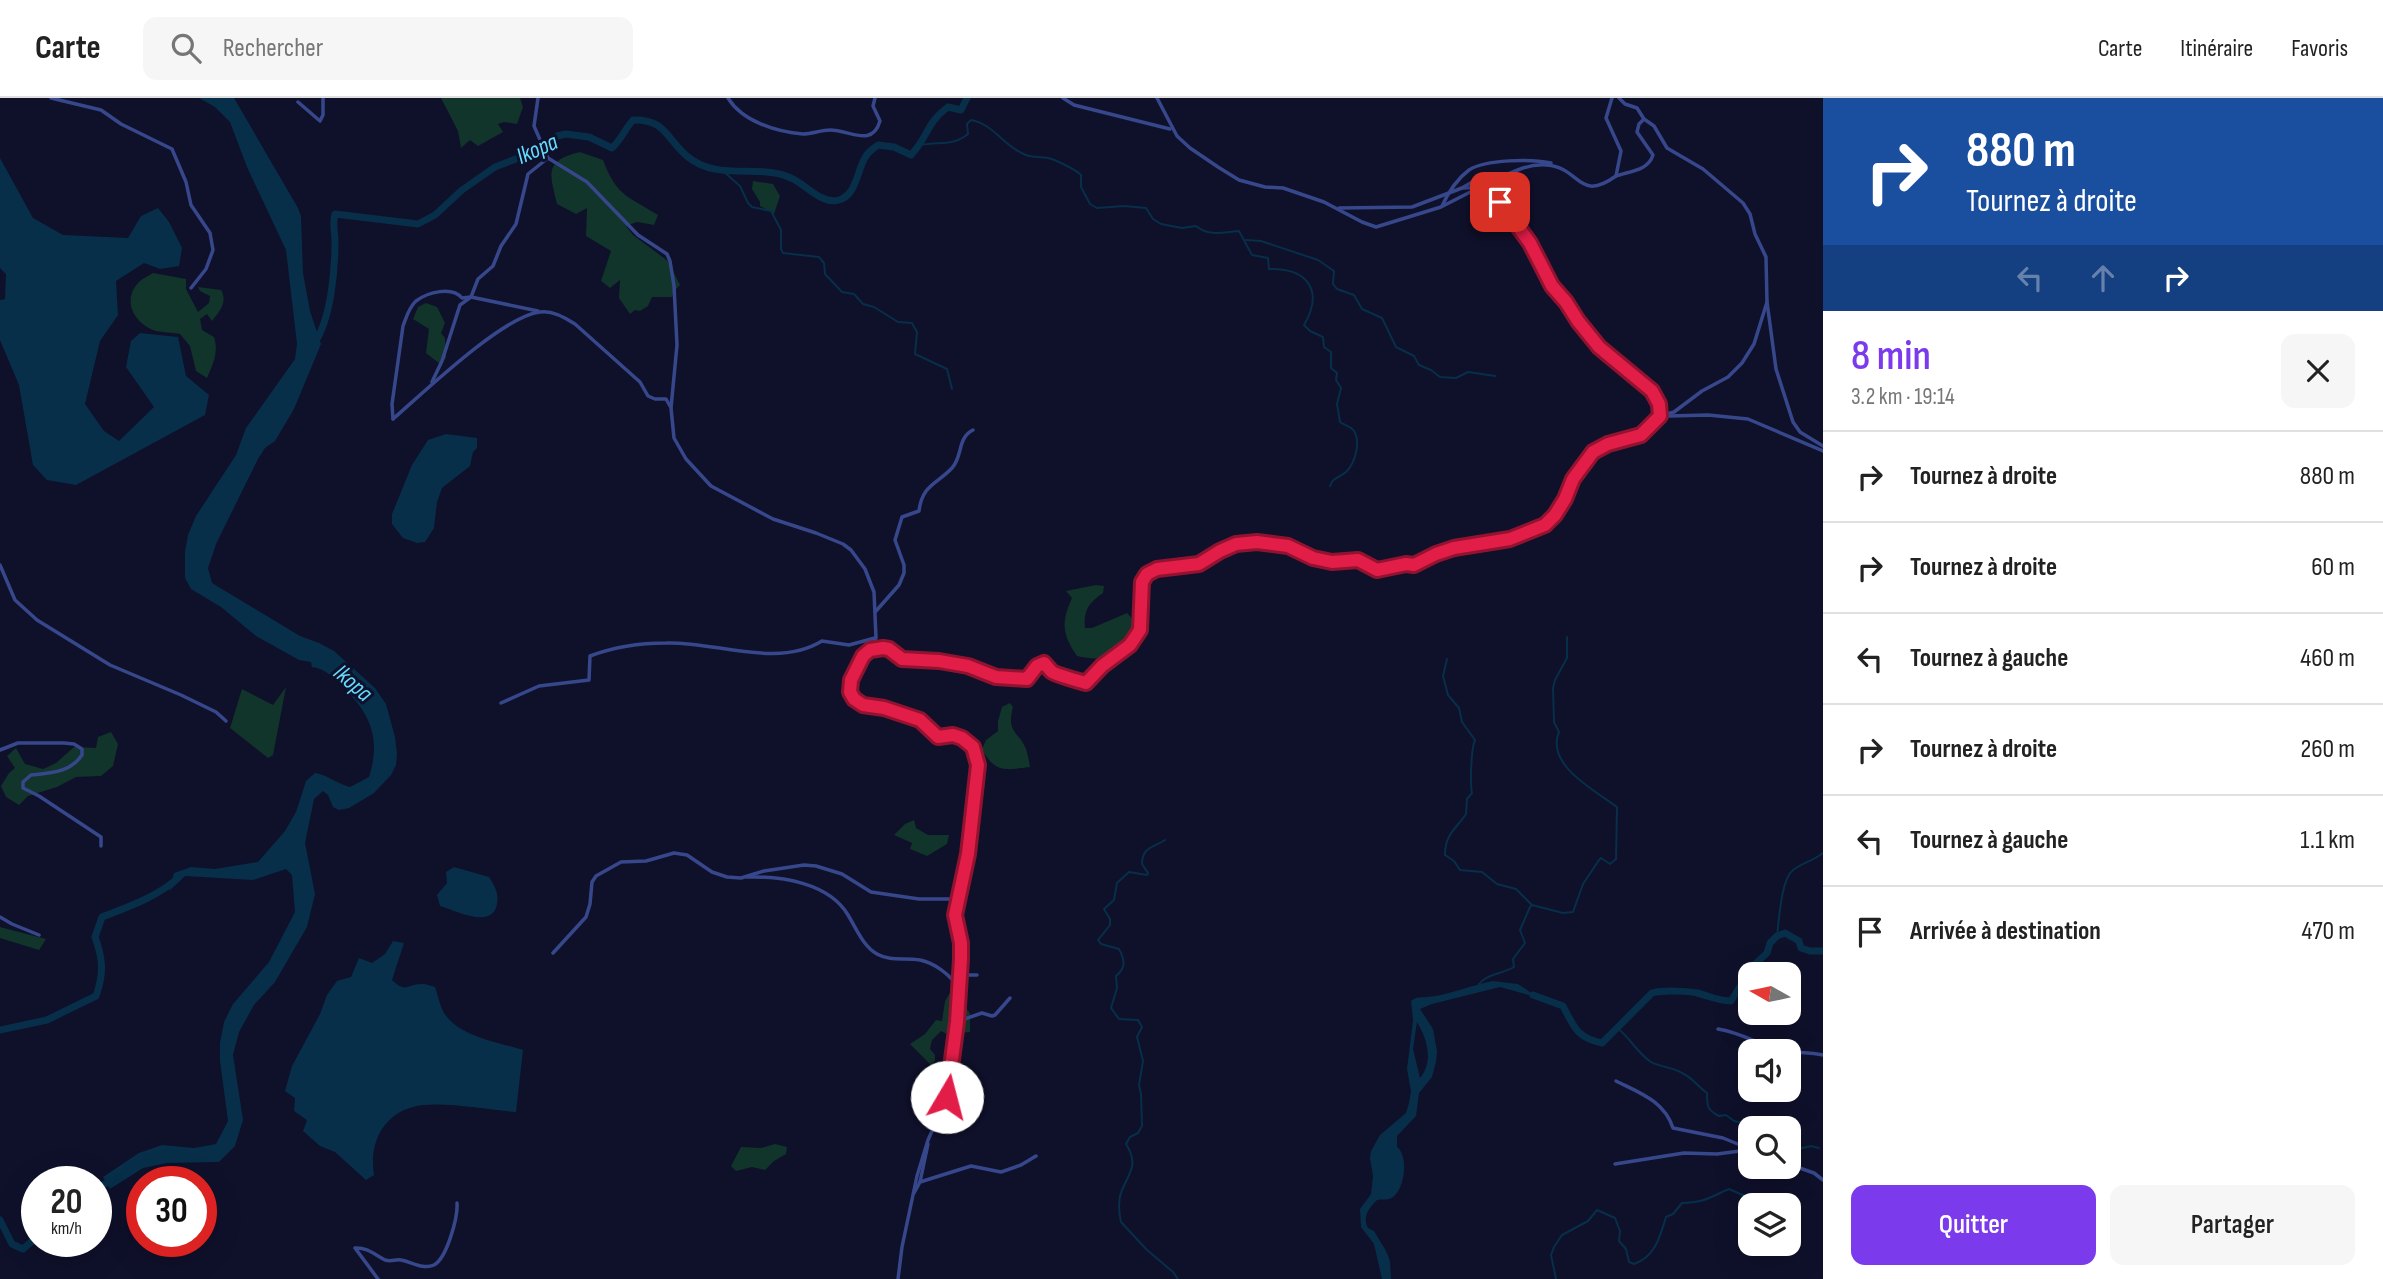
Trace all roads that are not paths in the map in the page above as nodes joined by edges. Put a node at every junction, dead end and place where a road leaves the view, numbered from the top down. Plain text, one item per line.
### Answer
1 (51, 98) edge
2 (323, 98) edge
3 (538, 98) edge
4 (727, 98) edge
5 (875, 98) edge
6 (1063, 98) edge
7 (1157, 98) edge
8 (1612, 98) edge
9 (1619, 98) edge
10 (298, 102) dead end
11 (1644, 119) junction
12 (1172, 130) junction
13 (548, 158) junction
14 (1560, 168) junction
15 (1502, 175) junction
16 (1616, 176) junction
17 (1482, 186) junction
18 (1462, 188) junction
19 (1448, 193) junction
20 (1441, 207) junction
21 (1337, 208) junction
22 (191, 288) dead end
23 (471, 297) junction
24 (1767, 302) junction
25 (540, 312) junction
26 (431, 384) junction
27 (671, 408) junction
28 (1660, 416) junction
29 (973, 430) dead end
30 (1823, 446) edge
31 (1823, 451) edge
32 (0, 565) edge
33 (875, 613) junction
34 (876, 638) junction
35 (870, 650) junction
36 (501, 703) dead end
37 (226, 720) dead end
38 (0, 750) edge
39 (101, 846) dead end
40 (741, 878) junction
41 (957, 899) junction
42 (0, 917) edge
43 (39, 935) dead end
44 (553, 953) dead end
45 (960, 975) junction
46 (977, 975) dead end
47 (959, 989) junction
48 (1010, 998) dead end
49 (957, 1022) junction
50 (1718, 1029) dead end
51 (1823, 1055) edge
52 (1616, 1081) dead end
53 (928, 1140) junction
54 (1738, 1144) edge
55 (1738, 1151) edge
56 (1036, 1156) dead end
57 (1615, 1164) dead end
58 (1801, 1168) edge
59 (1823, 1180) edge
60 (920, 1182) junction
61 (911, 1198) junction
62 (457, 1203) dead end
63 (378, 1279) edge
64 (898, 1279) edge

1 - 22 street
2 - 10 street
3 - 13 street
4 - 5 street
6 - 12 street
7 - 12 street
8 - 16 street
9 - 11 street
11 - 16 street
11 - 24 street
12 - 21 street
13 - 23 street
13 - 27 street
14 - 15 street
14 - 16 street
14 - 19 street
15 - 17 street
15 - 18 street
17 - 18 street
17 - 20 street
17 - 28 street
18 - 19 street
19 - 20 street
19 - 21 street
20 - 21 street
23 - 25 street
23 - 26 street
23 - 26 street
24 - 28 street
24 - 30 street
25 - 26 street
25 - 27 street
27 - 33 street
28 - 31 street
28 - 35 street
29 - 33 street
32 - 37 street
33 - 34 street
34 - 35 street
34 - 36 street
35 - 41 street
38 - 39 street
40 - 41 street
40 - 44 street
40 - 47 street
41 - 45 street
42 - 43 street
45 - 46 street
45 - 47 street
47 - 49 street
48 - 49 street
49 - 53 street
50 - 51 street
52 - 54 street
53 - 60 street
53 - 61 street
55 - 57 street
56 - 60 street
58 - 59 street
60 - 61 street
61 - 64 street
62 - 63 street

